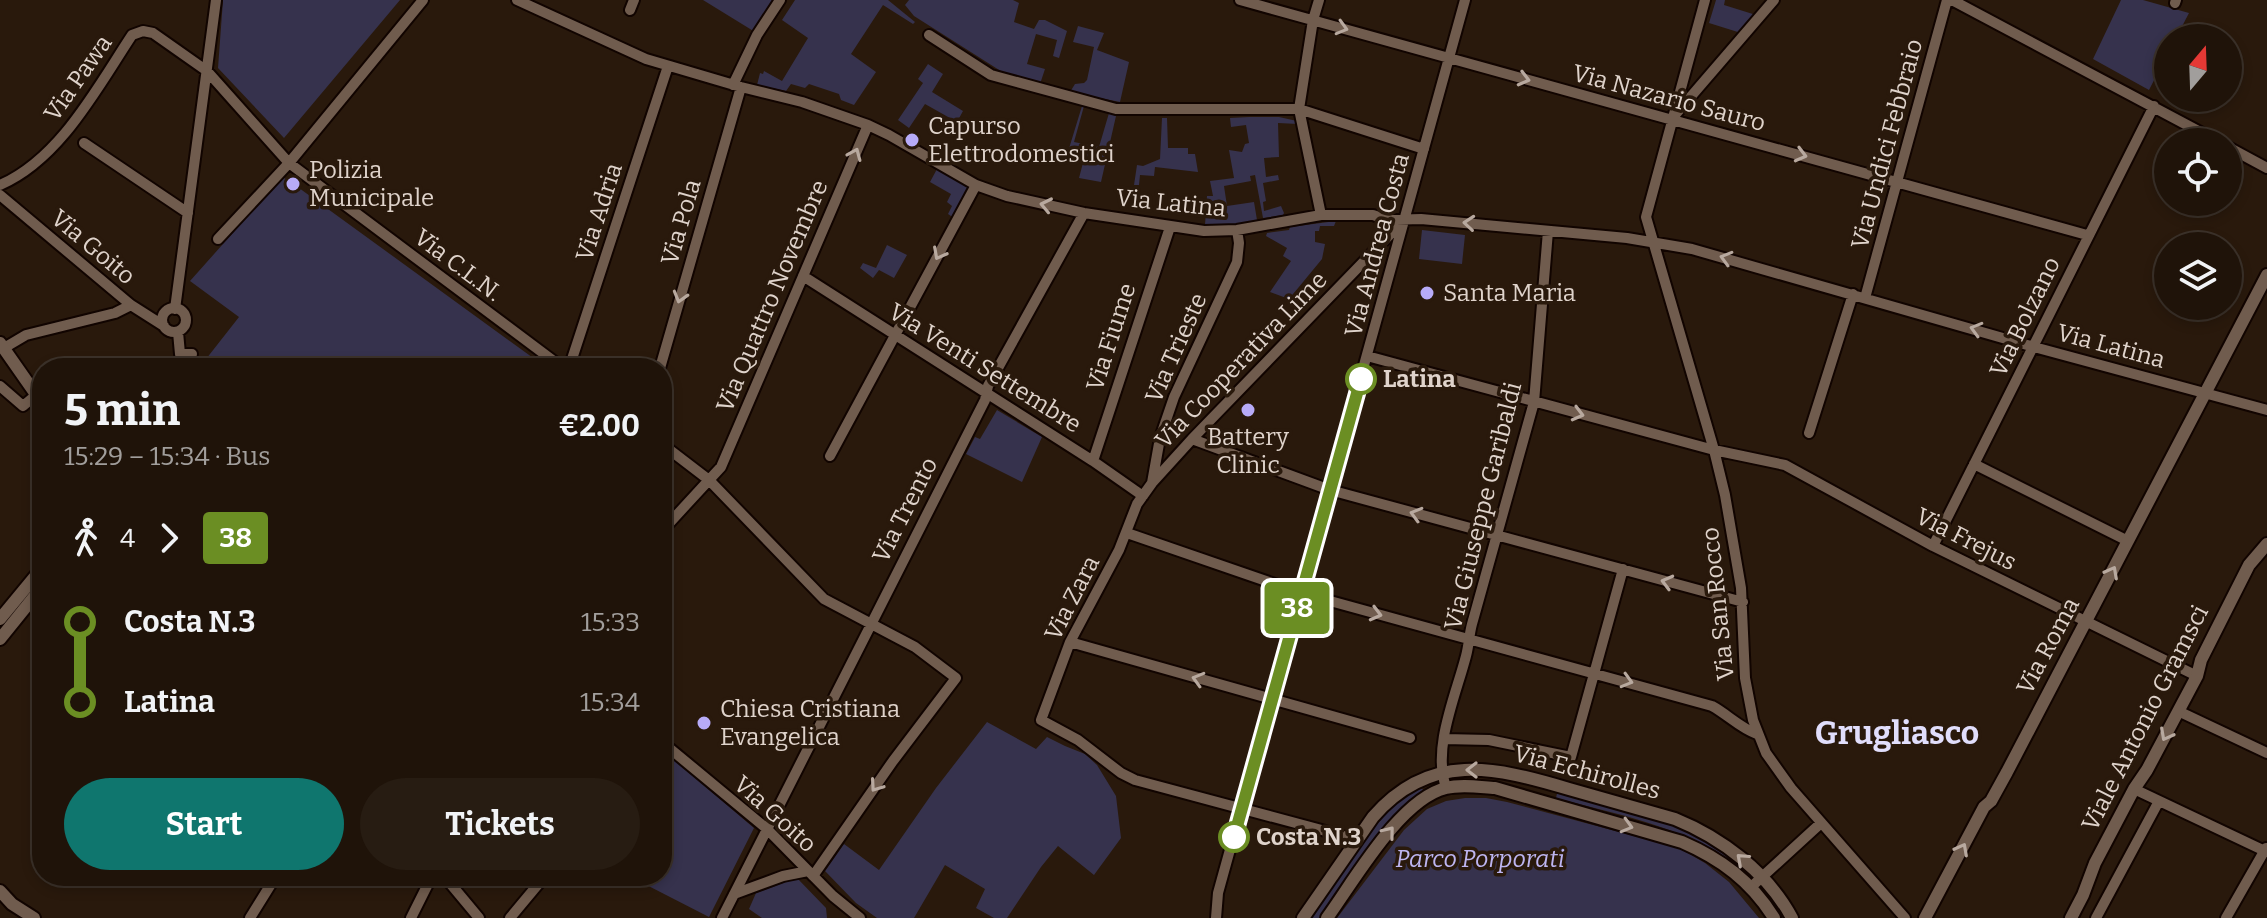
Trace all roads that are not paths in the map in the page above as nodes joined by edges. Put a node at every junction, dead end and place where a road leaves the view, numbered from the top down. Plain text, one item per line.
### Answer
1 (216, 0) edge
2 (423, 0) edge
3 (517, 0) edge
4 (780, 0) edge
5 (1240, 0) edge
6 (1319, 0) edge
7 (1465, 0) edge
8 (1705, 0) edge
9 (1774, 0) edge
10 (1950, 0) edge
11 (1313, 20) junction
12 (153, 33) joint
13 (929, 35) dead end
14 (1449, 58) junction
15 (668, 66) junction
16 (207, 71) junction
17 (737, 86) junction
18 (2154, 106) joint
19 (1299, 109) junction
20 (2165, 112) edge
21 (1671, 119) junction
22 (868, 125) junction
23 (2194, 128) edge
24 (84, 143) dead end
25 (1424, 149) junction
26 (2242, 155) edge
27 (289, 163) junction
28 (2267, 168) edge
29 (1897, 182) junction
30 (0, 185) edge
31 (976, 185) junction
32 (0, 195) edge
33 (188, 213) junction
34 (1084, 213) junction
35 (1321, 215) junction
36 (1405, 219) junction
37 (1170, 227) junction
38 (1237, 230) junction
39 (1548, 231) junction
40 (2087, 235) junction
41 (218, 239) dead end
42 (1654, 241) junction
43 (2267, 275) edge
44 (803, 276) junction
45 (1853, 294) junction
46 (1865, 298) junction
47 (131, 305) junction
48 (175, 309) junction
49 (164, 326) junction
50 (178, 332) junction
51 (896, 336) junction
52 (2, 346) edge
53 (2034, 347) junction
54 (192, 354) dead end
55 (1367, 356) junction
56 (551, 358) edge
57 (572, 358) edge
58 (663, 358) edge
59 (0, 386) edge
60 (32, 389) edge
61 (2206, 392) junction
62 (987, 394) junction
63 (32, 402) edge
64 (1534, 402) junction
65 (2267, 410) edge
66 (1809, 433) dead end
67 (1192, 439) junction
68 (1714, 450) junction
69 (672, 452) edge
70 (830, 456) dead end
71 (1093, 461) junction
72 (1974, 464) junction
73 (709, 480) junction
74 (1152, 483) junction
75 (1330, 490) junction
76 (1143, 496) junction
77 (672, 520) edge
78 (1127, 533) junction
79 (1496, 537) junction
80 (2128, 541) junction
81 (2267, 544) edge
82 (1933, 546) junction
83 (1623, 569) junction
84 (32, 580) edge
85 (1301, 593) junction
86 (32, 599) edge
87 (1743, 602) junction
88 (0, 619) edge
89 (2086, 621) junction
90 (870, 623) junction
91 (0, 639) edge
92 (1469, 639) junction
93 (1070, 642) junction
94 (1595, 672) junction
95 (2197, 676) junction
96 (1273, 700) junction
97 (2178, 711) junction
98 (1757, 734) junction
99 (1410, 738) dead end
100 (1444, 739) junction
101 (672, 750) edge
102 (2267, 753) edge
103 (1441, 772) junction
104 (1446, 787) junction
105 (2134, 789) junction
106 (2159, 801) junction
107 (1242, 809) junction
108 (1821, 823) junction
109 (767, 829) junction
110 (1344, 836) dead end
111 (2266, 850) edge
112 (810, 874) junction
113 (1761, 877) junction
114 (270, 886) edge
115 (427, 886) edge
116 (452, 886) edge
117 (537, 886) edge
118 (1750, 888) junction
119 (0, 891) edge
120 (734, 894) junction
121 (6, 901) edge
122 (34, 918) edge
123 (250, 918) edge
124 (411, 918) edge
125 (479, 918) edge
126 (510, 918) edge
127 (722, 918) edge
128 (860, 918) edge
129 (1216, 918) edge
130 (1303, 918) edge
131 (1327, 918) edge
132 (1774, 918) edge
133 (1792, 918) edge
134 (1905, 918) edge
135 (1925, 918) edge
136 (2071, 918) edge
137 (2096, 918) edge
138 (2226, 918) edge

1 - 16 street
2 - 27 street
3 - 15 street, Via Latina
4 - 17 street, Via Pola
5 - 11 street, Via Nazario Sauro
6 - 11 street
7 - 14 street, Via Andrea Costa
8 - 21 street, Via San Rocco
9 - 21 street
10 - 18 street
10 - 29 street, Via Undici Febbraio
11 -> 14 street, Via Nazario Sauro
11 - 19 street
12 - 16 street, Via C.L.N.
12 - 30 street, Via Pawa
13 - 19 street
14 -> 21 street, Via Nazario Sauro
14 - 25 street, Via Andrea Costa
15 - 17 street, Via Latina
15 - 57 street, Via Adria
16 - 27 street, Via C.L.N.
16 - 33 street
17 - 22 street, Via Latina
17 -> 58 street, Via Pola
18 - 40 street, Via Bolzano
19 - 25 street
19 - 35 street
20 - 23 street
21 -> 29 street, Via Nazario Sauro
21 - 42 street, Via San Rocco
22 - 31 street, Via Latina
44 -> 22 street, Via Quattro Novembre
24 - 33 street
25 - 36 street, Via Andrea Costa
26 - 28 street
27 - 41 street
27 - 56 street, Via C.L.N.
29 - 40 street, Via Nazario Sauro
29 - 46 street, Via Undici Febbraio
34 -> 31 street, Via Latina
31 -> 51 street
32 - 47 street, Via Goito
33 - 48 street
34 - 37 street, Via Latina
34 - 62 street, Via Trento
35 - 36 street, Via Latina
35 - 38 street, Via Latina
39 -> 36 street, Via Latina
36 - 55 street, Via Andrea Costa
36 - 67 street, Via Cooperativa Lime
37 - 38 street, Via Latina
37 - 71 street, Via Fiume
38 - 74 street, Via Trieste
39 - 42 street, Via Latina
39 - 64 street, Via Giuseppe Garibaldi
40 - 53 street, Via Bolzano
45 -> 42 street, Via Latina
42 - 68 street, Via San Rocco
43 - 61 street
44 - 51 street, Via Venti Settembre
44 - 73 street, Via Quattro Novembre
45 - 46 street, Via Latina
45 - 66 street
53 -> 46 street, Via Latina
47 - 49 street, Via Goito
47 - 52 street
48 - 49 street
48 - 50 street
49 - 50 street
50 - 54 street
51 - 62 street, Via Venti Settembre
51 - 70 street
52 - 60 street
53 - 61 street, Via Latina
53 - 72 street, Via Bolzano
55 - 64 street, Via Frejus
55 - 75 street, Via Andrea Costa
59 - 63 street
61 - 65 street, Via Latina
61 - 80 street, Via Roma
62 - 71 street, Via Venti Settembre
62 - 90 street, Via Trento
64 -> 68 street, Via Frejus
64 - 79 street, Via Giuseppe Garibaldi
67 - 74 street, Via Cooperativa Lime
67 - 75 street
68 - 82 street, Via Frejus
68 - 87 street, Via San Rocco
69 - 73 street
71 - 76 street, Via Venti Settembre
72 - 80 street
72 - 82 street, Via Bolzano
73 - 77 street, Via Quattro Novembre
73 - 90 street
74 - 76 street, Via Cooperativa Lime
79 -> 75 street
75 - 85 street, Via Andrea Costa
76 - 78 street, Via Zara
78 - 85 street
78 - 93 street, Via Zara
79 - 83 street
79 - 92 street, Via Giuseppe Garibaldi
89 -> 80 street, Via Roma
81 - 95 street, Viale Antonio Gramsci
82 - 89 street, Via Frejus
87 -> 83 street
83 - 94 street
84 - 88 street
85 -> 92 street
85 - 96 street, Via Andrea Costa
86 - 91 street
87 - 98 street, Via San Rocco
89 - 95 street, Via Frejus
135 -> 89 street, Via Roma
90 - 109 street, Via Trento
90 -> 112 street
92 - 94 street
92 - 100 street, Via Giuseppe Garibaldi
96 -> 93 street
93 - 107 street, Via Zara
94 -> 98 street
94 - 100 street
95 - 97 street, Viale Antonio Gramsci
96 - 99 street
96 - 107 street, Via Andrea Costa
97 - 102 street
97 -> 105 street, Viale Antonio Gramsci
98 - 108 street, Via San Rocco
100 - 103 street, Via Giuseppe Garibaldi
101 - 109 street, Via Goito
103 - 104 street, Via Giuseppe Garibaldi
113 -> 103 street, Via Echirolles
103 - 130 street, Via Echirolles
104 -> 118 street, Via Echirolles
131 -> 104 street
105 - 106 street
105 - 136 street, Viale Antonio Gramsci
106 - 111 street
106 - 137 street, Viale Antonio Gramsci
107 - 110 street
107 - 129 street, Via Andrea Costa
108 - 113 street
108 - 134 street, Via San Rocco
109 - 112 street, Via Goito
109 - 120 street, Via Trento
111 - 138 street
112 - 120 street
112 - 128 street, Via Goito
113 - 118 street
113 - 133 street, Via Echirolles
114 - 123 street
115 - 124 street
116 - 125 street
117 - 126 street
118 - 132 street, Via Echirolles
119 - 121 street
120 - 127 street, Via Trento
121 - 122 street

